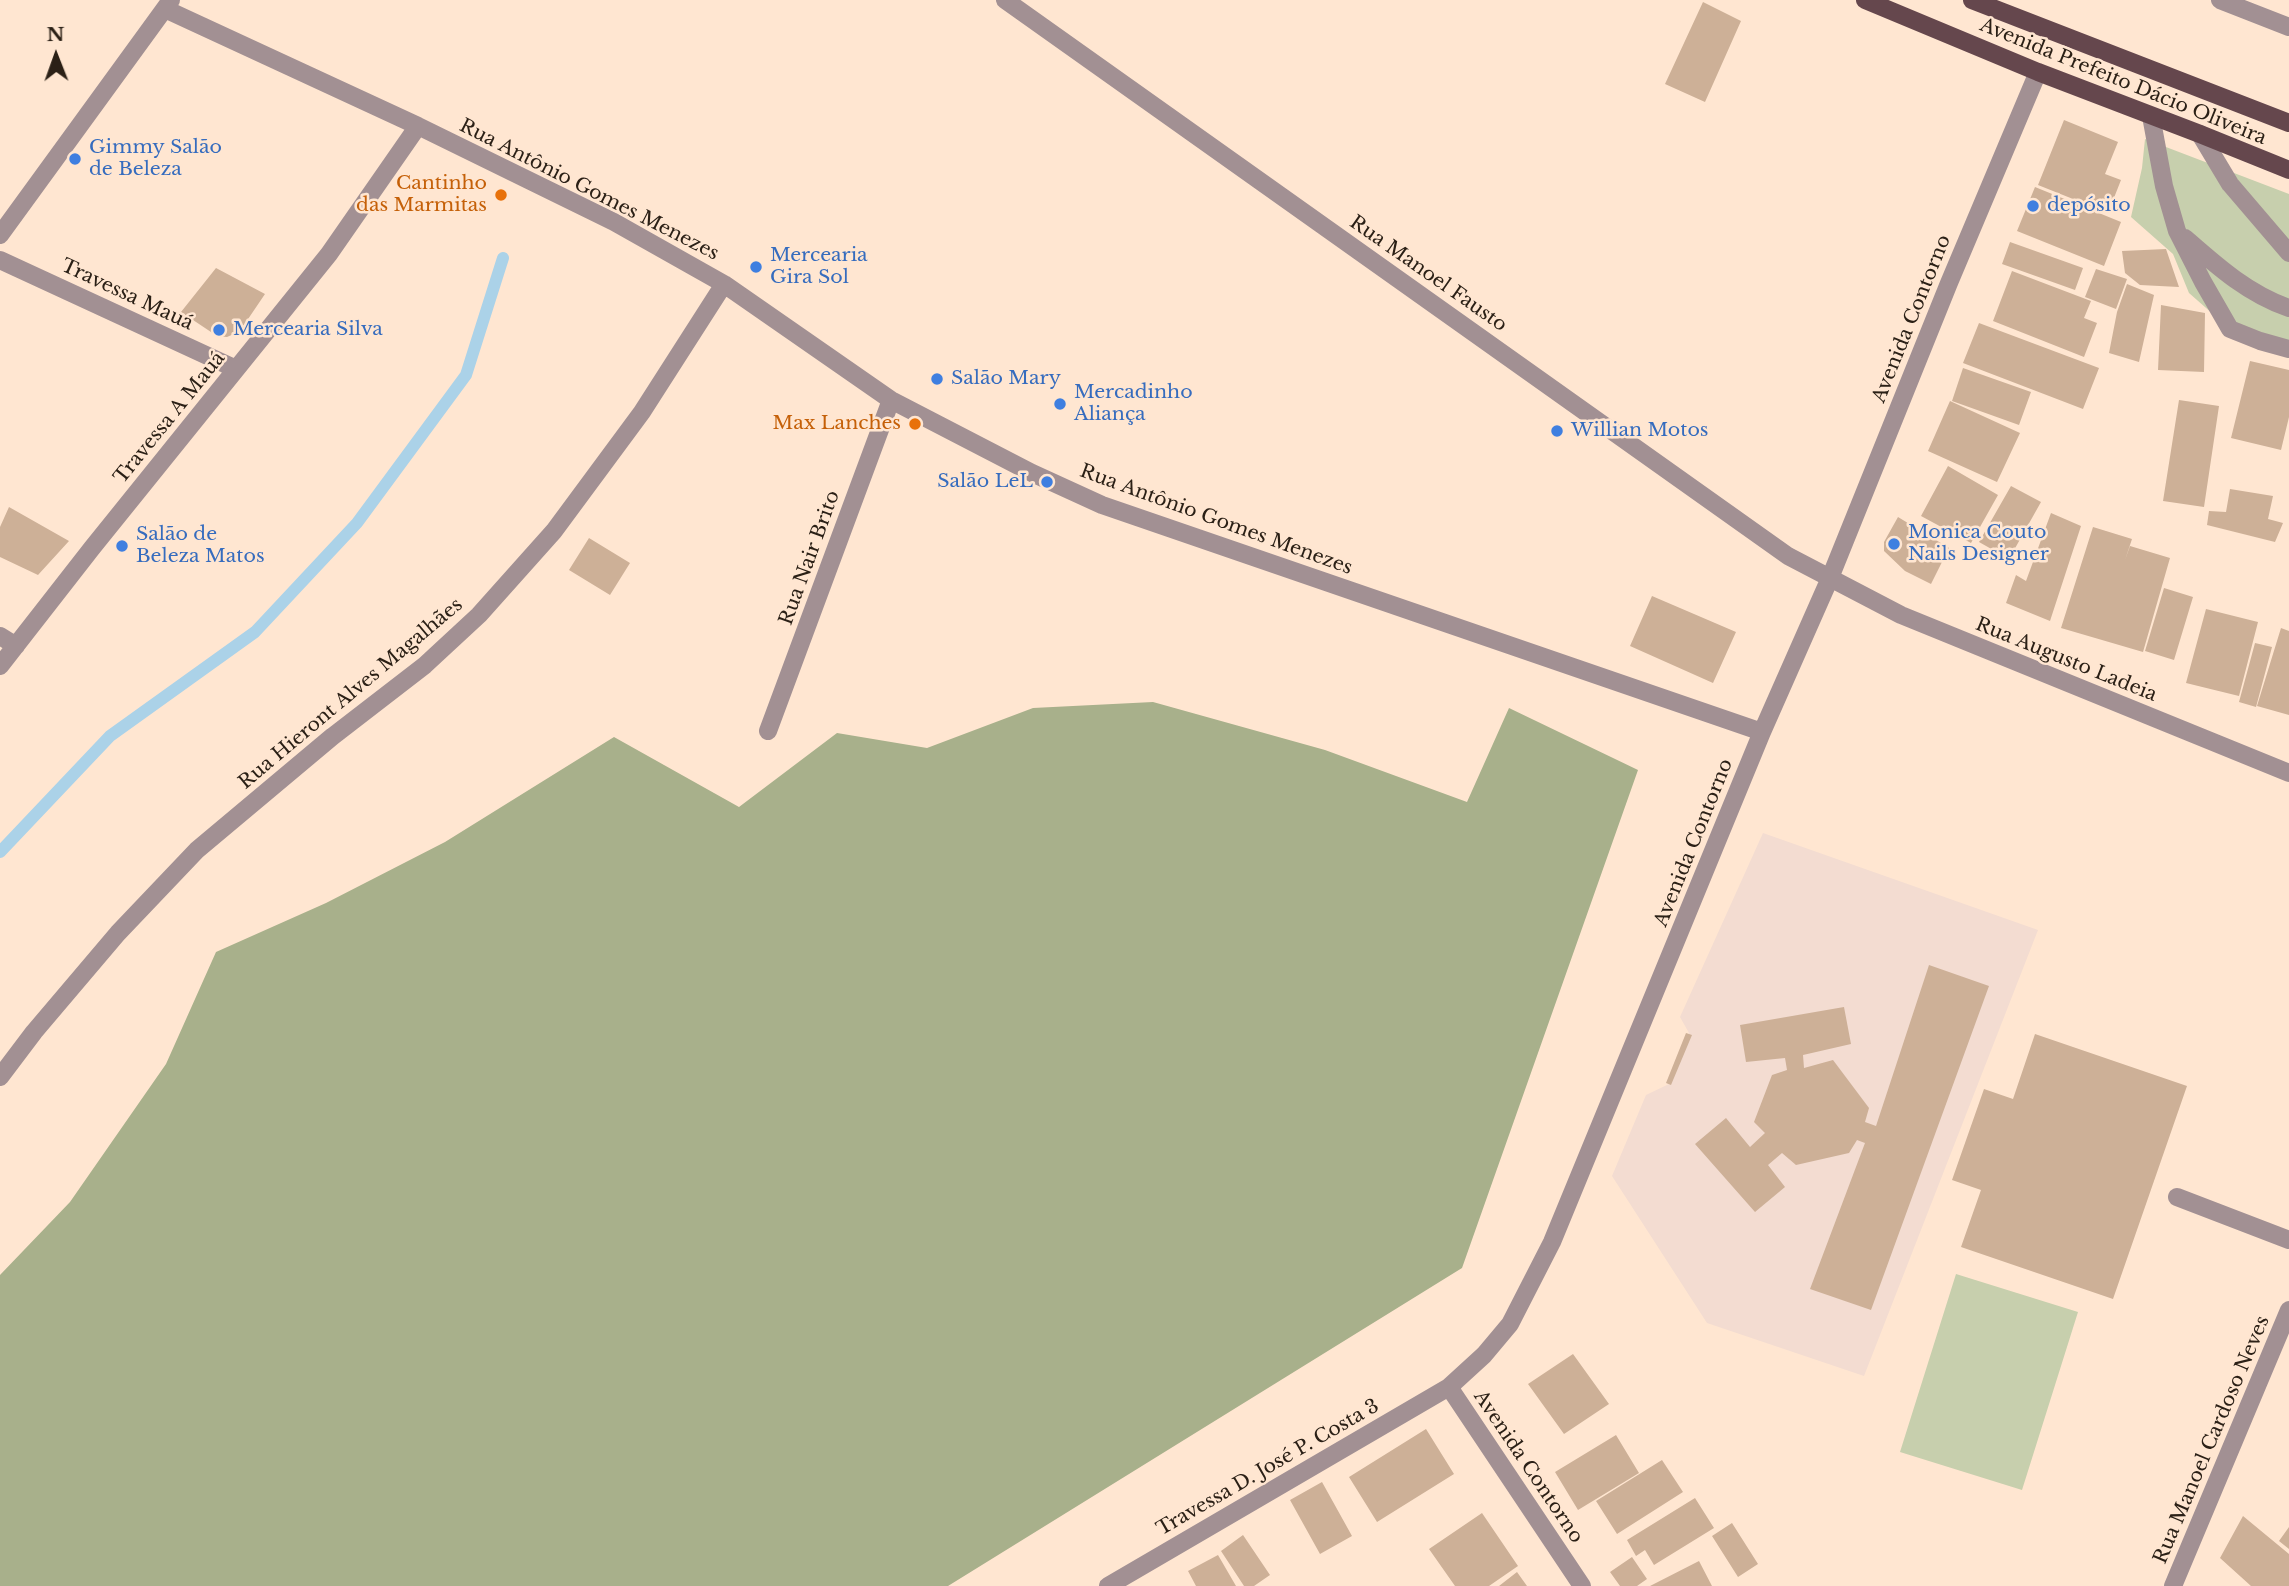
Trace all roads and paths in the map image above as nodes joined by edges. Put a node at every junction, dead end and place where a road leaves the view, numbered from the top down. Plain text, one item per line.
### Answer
1 (1005, 0) edge
2 (1865, 0) edge
3 (1972, 0) edge
4 (2220, 0) edge
5 (168, 5) edge
6 (2289, 27) edge
7 (2038, 72) junction
8 (2151, 116) junction
9 (2289, 123) edge
10 (418, 126) junction
11 (2200, 134) junction
12 (2289, 170) edge
13 (2177, 231) junction
14 (0, 235) edge
15 (2289, 253) edge
16 (0, 260) edge
17 (724, 284) junction
18 (2289, 308) edge
19 (2289, 349) edge
20 (236, 369) junction
21 (891, 400) junction
22 (1830, 578) junction
23 (0, 636) edge
24 (16, 646) junction
25 (0, 666) edge
26 (768, 731) dead end
27 (1762, 732) junction
28 (2289, 774) edge
29 (0, 1077) edge
30 (2177, 1198) dead end
31 (2289, 1240) edge
32 (2289, 1310) edge
33 (1449, 1387) junction
34 (1108, 1586) edge
35 (1582, 1586) edge
36 (2173, 1586) edge

1 - 22 street, Rua Manoel Fausto
2 - 7 main road, Avenida Prefeito Dácio Oliveira
3 - 9 main road, Avenida Prefeito Dácio Oliveira
4 - 6 street
5 - 10 street, Rua Antônio Gomes Menezes
5 - 14 street
7 - 8 main road, Avenida Prefeito Dácio Oliveira
7 - 22 street, Avenida Contorno
8 - 11 main road, Avenida Prefeito Dácio Oliveira
8 - 13 street
10 - 17 street, Rua Antônio Gomes Menezes
10 - 20 street, Travessa A Mauá
11 - 12 main road, Avenida Prefeito Dácio Oliveira
11 - 15 street
13 - 18 street
13 - 19 street
16 - 20 street, Travessa Mauá
17 - 21 street, Rua Antônio Gomes Menezes
17 - 29 street, Rua Hieront Alves Magalhães
20 - 24 street, Travessa A Mauá
21 - 26 street, Rua Nair Brito
21 - 27 street, Rua Antônio Gomes Menezes
22 - 27 street, Avenida Contorno
22 - 28 street, Rua Augusto Ladeia
23 - 24 street
24 - 25 street, Travessa A Mauá
27 - 33 street, Avenida Contorno
30 - 31 street
32 - 36 street, Rua Manoel Cardoso Neves
33 - 34 street, Travessa D. José P. Costa 3
33 - 35 street, Avenida Contorno

